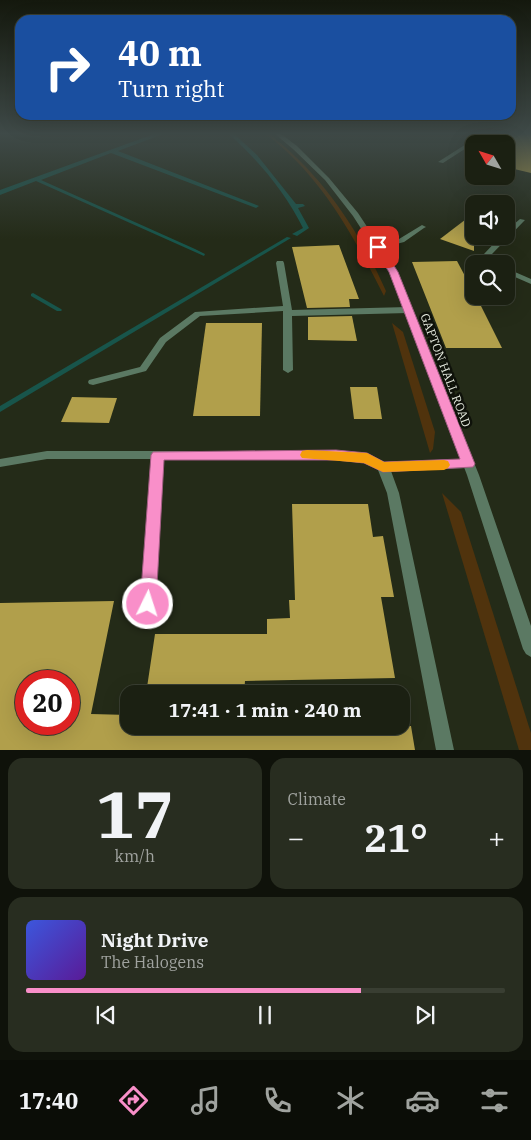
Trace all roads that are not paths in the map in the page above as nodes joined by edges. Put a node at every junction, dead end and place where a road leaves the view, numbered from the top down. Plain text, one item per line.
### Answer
1 (316, 169) edge
2 (522, 220) dead end
3 (422, 227) dead end
4 (515, 227) edge
5 (496, 245) edge
6 (378, 247) junction
7 (488, 255) edge
8 (280, 263) dead end
9 (515, 274) edge
10 (531, 282) edge
11 (408, 310) junction
12 (287, 311) junction
13 (288, 370) dead end
14 (93, 382) dead end
15 (158, 455) junction
16 (0, 463) edge
17 (468, 464) junction
18 (383, 467) junction
19 (148, 604) dead end
20 (531, 649) edge
21 (445, 750) edge

1 - 6 street, GAPTON HALL ROAD
2 - 4 street
3 - 6 street
5 - 7 street
6 - 11 street, GAPTON HALL ROAD
8 - 12 street
9 - 10 street
11 - 12 street
11 - 17 street, GAPTON HALL ROAD
12 - 13 street
12 - 14 street
15 - 16 street
15 - 18 street
15 - 19 street
17 - 18 street
17 - 20 street, GAPTON HALL ROAD
18 - 21 street

